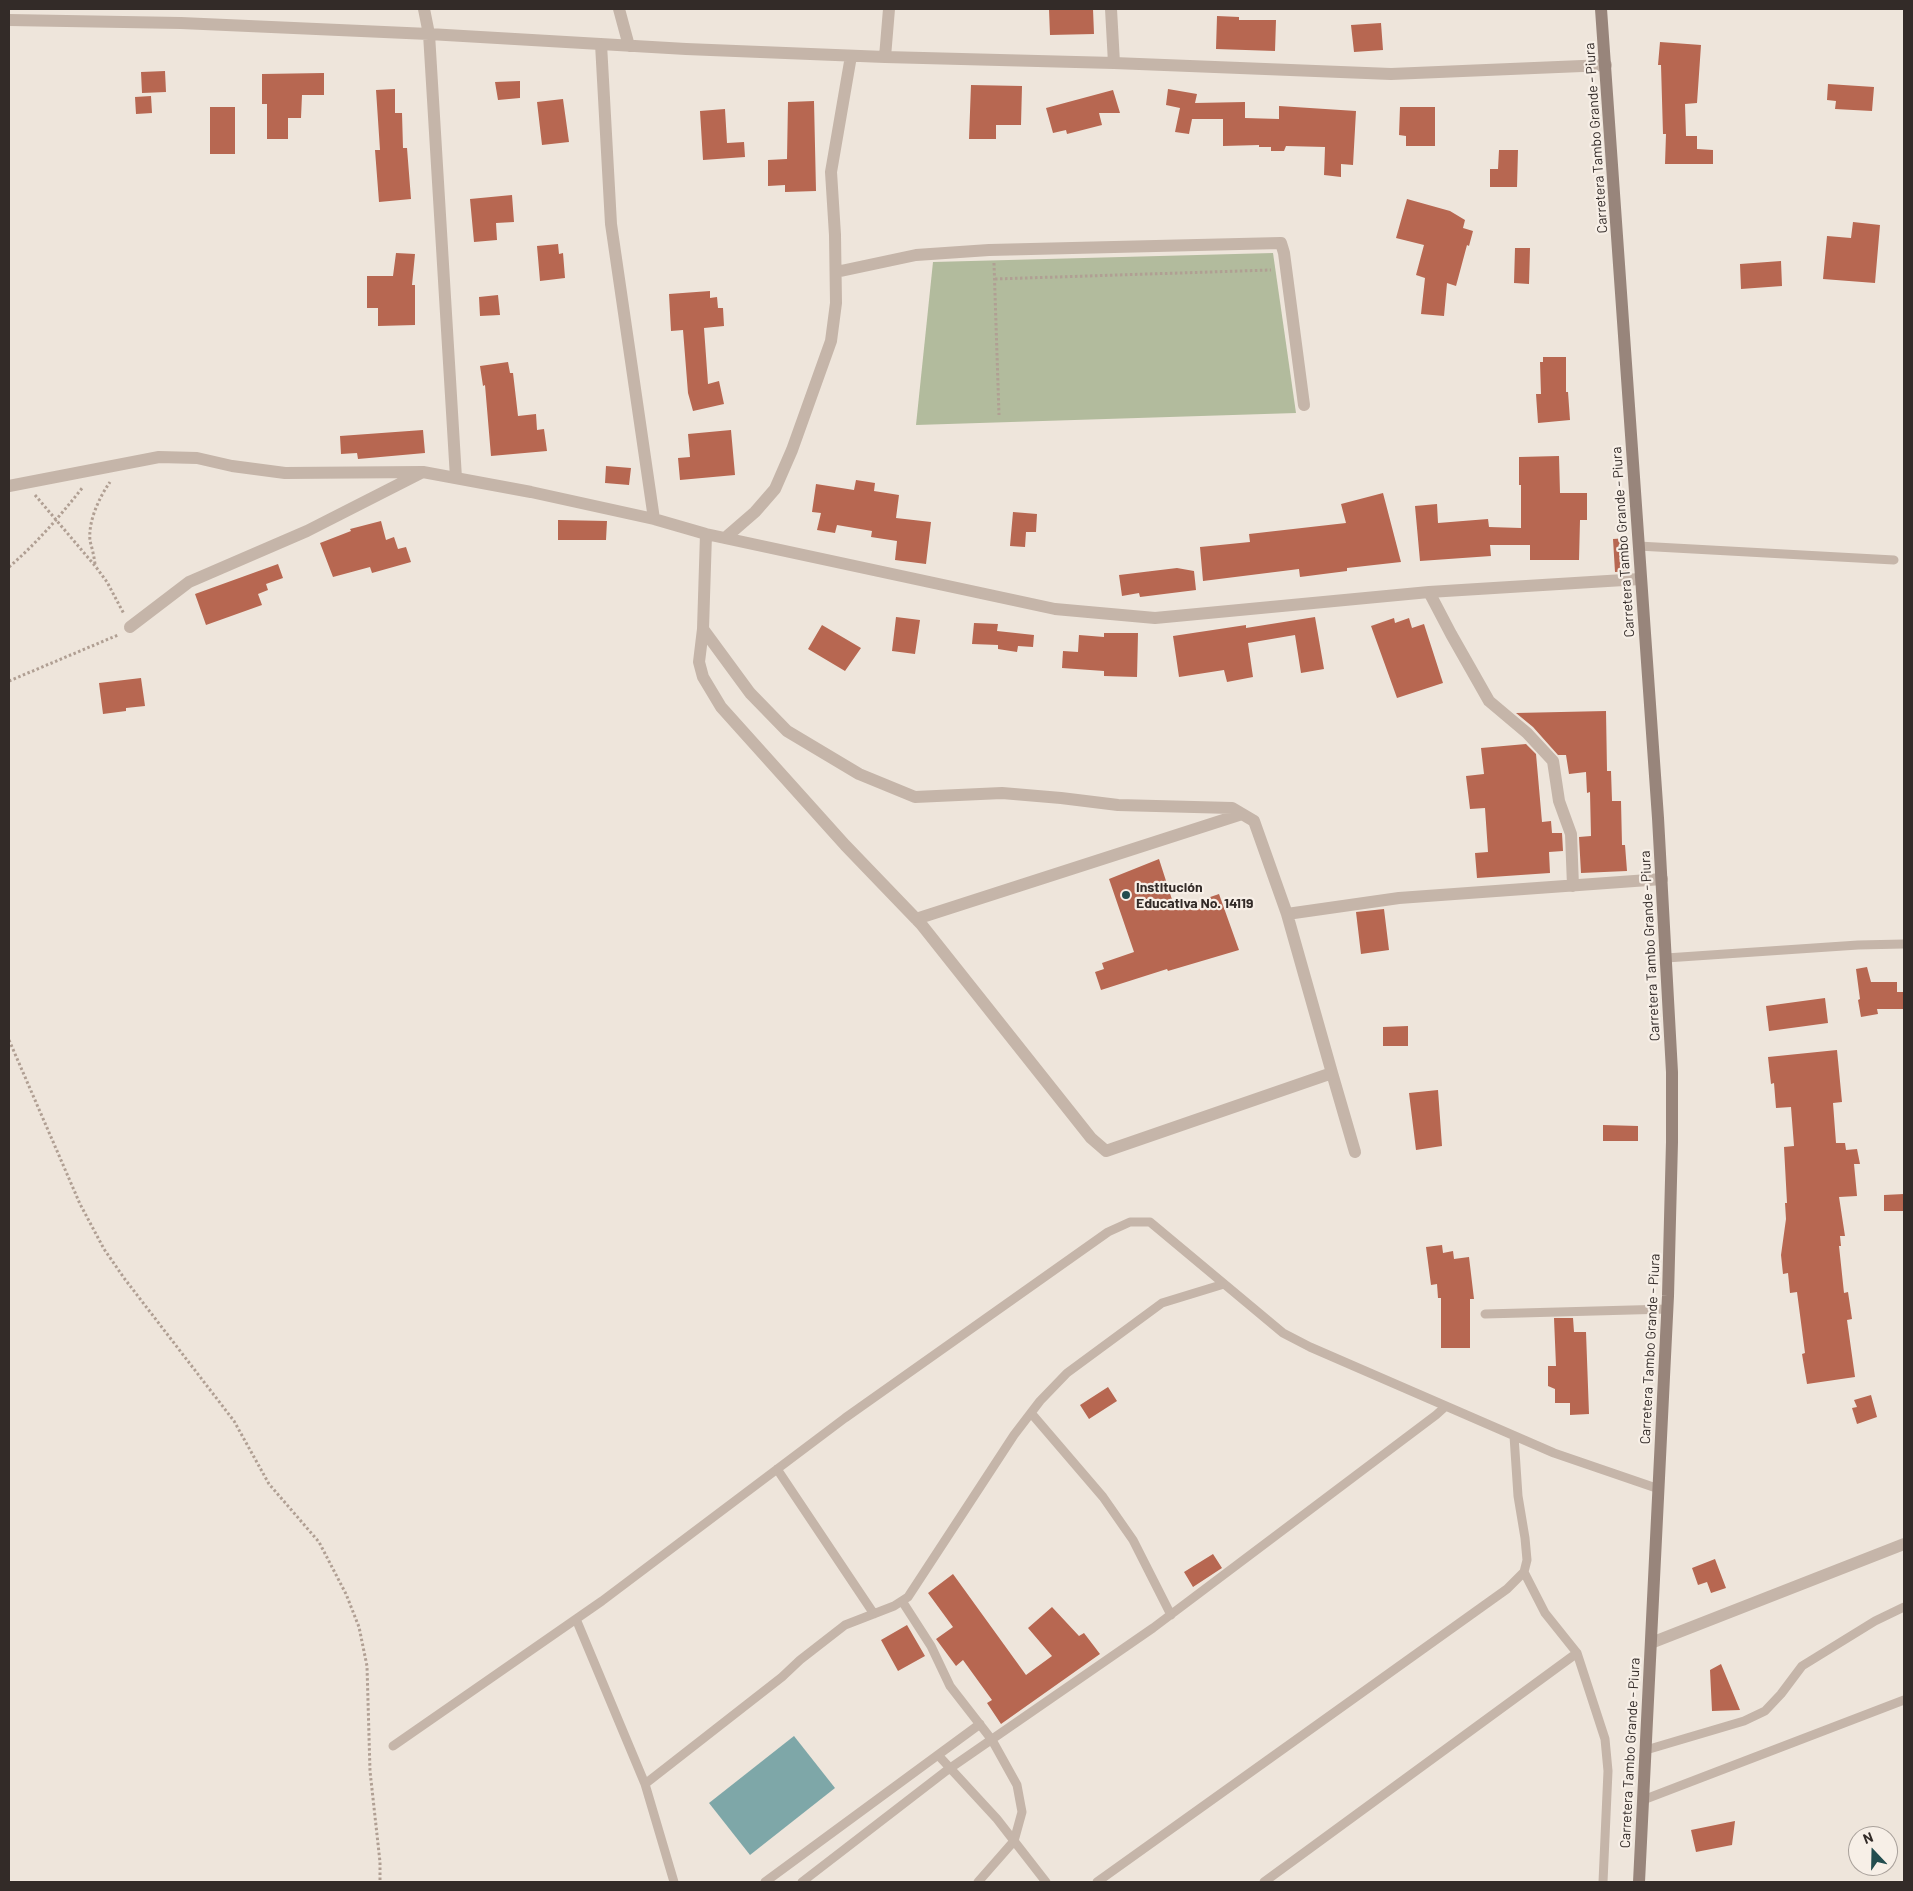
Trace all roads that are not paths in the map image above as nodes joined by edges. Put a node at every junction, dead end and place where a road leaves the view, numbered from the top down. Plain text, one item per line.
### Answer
1 (424, 9) edge
2 (619, 9) edge
3 (889, 9) edge
4 (1111, 9) edge
5 (1601, 9) edge
6 (9, 20) edge
7 (429, 34) junction
8 (601, 44) junction
9 (629, 46) junction
10 (850, 56) junction
11 (885, 57) junction
12 (1114, 63) junction
13 (1606, 65) junction
14 (836, 272) junction
15 (1304, 405) dead end
16 (423, 472) junction
17 (456, 478) junction
18 (11, 485) edge
19 (654, 520) junction
20 (706, 534) junction
21 (725, 538) junction
22 (1638, 546) junction
23 (1894, 560) dead end
24 (1640, 579) junction
25 (1429, 592) junction
26 (130, 627) road end
27 (704, 630) junction
28 (1242, 814) junction
29 (1662, 879) junction
30 (1573, 886) junction
31 (1287, 914) junction
32 (916, 919) junction
33 (1904, 944) edge
34 (1666, 958) junction
35 (1332, 1073) junction
36 (1355, 1152) dead end
37 (1224, 1284) junction
38 (1668, 1309) junction
39 (1485, 1314) dead end
40 (1446, 1406) junction
41 (1031, 1413) junction
42 (1514, 1436) junction
43 (777, 1469) junction
44 (1659, 1489) junction
45 (1904, 1544) edge
46 (1524, 1572) junction
47 (902, 1601) junction
48 (1904, 1607) edge
49 (874, 1614) junction
50 (1171, 1614) junction
51 (576, 1619) junction
52 (1651, 1643) junction
53 (1578, 1653) junction
54 (1904, 1700) edge
55 (980, 1724) junction
56 (992, 1740) junction
57 (393, 1746) dead end
58 (1646, 1750) junction
59 (938, 1755) junction
60 (950, 1768) junction
61 (645, 1784) junction
62 (1643, 1800) junction
63 (1014, 1841) junction
64 (674, 1882) edge
65 (765, 1882) edge
66 (802, 1882) edge
67 (978, 1882) edge
68 (1046, 1882) edge
69 (1097, 1882) edge
70 (1264, 1882) edge
71 (1604, 1882) edge
72 (1639, 1882) edge

1 - 7 street
2 - 9 street
3 - 11 street
4 - 12 street
5 - 13 main road, Carretera Tambo Grande - Piura
6 - 7 street
7 - 8 street
7 - 17 street
8 - 9 street
8 - 19 street
9 - 10 street
10 - 11 street
10 - 14 street
11 - 12 street
12 - 13 street
13 - 22 main road, Carretera Tambo Grande - Piura
14 - 15 street
14 - 21 street
16 - 17 street
16 - 18 street
16 - 26 street
17 - 19 street
19 - 20 street
20 - 21 street
20 - 27 street
21 - 25 street
22 - 23 lane
22 - 24 main road, Carretera Tambo Grande - Piura
24 - 25 street
24 - 29 main road, Carretera Tambo Grande - Piura
25 - 30 street
27 - 28 street
27 - 32 street
28 - 31 street
28 - 32 street
29 - 30 street
29 - 34 main road, Carretera Tambo Grande - Piura
30 - 31 street
31 - 35 street
32 - 35 street
33 - 34 lane
34 - 38 main road, Carretera Tambo Grande - Piura
35 - 36 street
37 - 40 lane
37 - 41 lane
37 - 43 lane
38 - 39 lane
38 - 44 main road, Carretera Tambo Grande - Piura
40 - 42 lane
40 - 50 lane
41 - 47 lane
41 - 50 lane
42 - 44 lane
42 - 46 lane
43 - 49 lane
43 - 51 lane
44 - 52 main road, Carretera Tambo Grande - Piura
45 - 52 street
46 - 53 lane
46 - 69 lane
47 - 49 lane
47 - 55 lane
48 - 58 lane
49 - 61 lane
50 - 56 lane
51 - 57 lane
51 - 61 lane
52 - 58 main road, Carretera Tambo Grande - Piura
53 - 70 lane
53 - 71 lane
54 - 62 lane
55 - 56 lane
55 - 59 lane
56 - 60 lane
56 - 63 lane
58 - 62 main road, Carretera Tambo Grande - Piura
59 - 60 lane
59 - 65 lane
60 - 63 lane
60 - 66 lane
61 - 64 lane
62 - 72 main road, Carretera Tambo Grande - Piura
63 - 67 lane
63 - 68 lane

